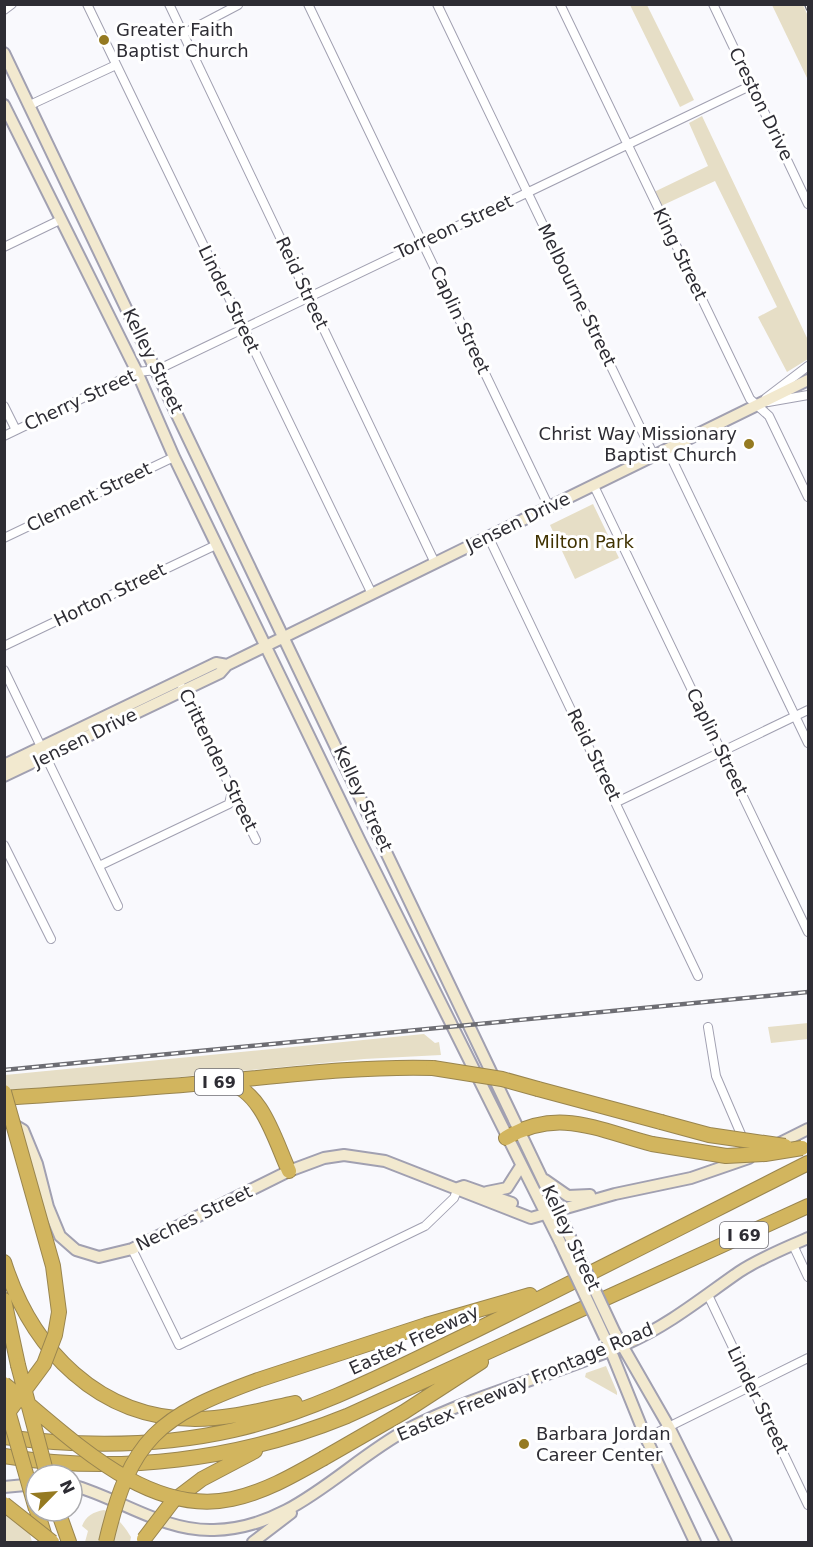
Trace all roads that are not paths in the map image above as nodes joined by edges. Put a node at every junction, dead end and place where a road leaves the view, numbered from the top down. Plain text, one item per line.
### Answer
1 (12, 4) edge
2 (87, 4) edge
3 (169, 4) edge
4 (308, 4) edge
5 (437, 4) edge
6 (560, 4) edge
7 (713, 4) edge
8 (238, 5) edge
9 (4, 10) edge
10 (183, 34) junction
11 (4, 53) edge
12 (116, 65) junction
13 (752, 85) junction
14 (4, 105) edge
15 (30, 105) junction
16 (627, 144) junction
17 (528, 192) junction
18 (808, 204) edge
19 (60, 220) junction
20 (423, 242) junction
21 (4, 247) edge
22 (309, 297) junction
23 (243, 329) junction
24 (808, 366) edge
25 (157, 370) junction
26 (137, 372) junction
27 (808, 380) edge
28 (808, 395) edge
29 (758, 404) junction
30 (4, 406) edge
31 (16, 430) junction
32 (4, 436) edge
33 (667, 449) junction
34 (654, 456) junction
35 (174, 457) junction
36 (594, 486) junction
37 (808, 497) edge
38 (549, 507) junction
39 (488, 536) junction
40 (4, 538) edge
41 (216, 545) junction
42 (435, 562) junction
43 (372, 594) junction
44 (285, 636) junction
45 (4, 646) edge
46 (265, 646) junction
47 (4, 670) edge
48 (181, 686) junction
49 (808, 710) edge
50 (795, 716) junction
51 (808, 743) edge
52 (43, 752) junction
53 (721, 752) junction
54 (4, 765) edge
55 (4, 776) edge
56 (232, 790) junction
57 (617, 802) junction
58 (256, 840) dead end
59 (4, 845) edge
60 (99, 867) junction
61 (118, 906) dead end
62 (808, 932) edge
63 (51, 939) dead end
64 (698, 976) dead end
65 (708, 1027) dead end
66 (220, 1081) junction
67 (4, 1092) edge
68 (4, 1098) edge
69 (4, 1119) edge
70 (808, 1129) edge
71 (519, 1130) junction
72 (506, 1138) junction
73 (806, 1148) edge
74 (752, 1157) junction
75 (808, 1163) edge
76 (521, 1166) junction
77 (289, 1171) junction
78 (542, 1178) junction
79 (458, 1188) junction
80 (484, 1192) junction
81 (615, 1194) junction
82 (808, 1206) edge
83 (558, 1210) junction
84 (546, 1214) junction
85 (808, 1238) edge
86 (793, 1245) junction
87 (132, 1249) junction
88 (4, 1262) edge
89 (608, 1264) junction
90 (808, 1277) edge
91 (708, 1295) junction
92 (4, 1300) edge
93 (525, 1333) junction
94 (610, 1335) junction
95 (623, 1345) junction
96 (610, 1349) junction
97 (808, 1358) edge
98 (4, 1384) edge
99 (752, 1385) junction
100 (347, 1391) junction
101 (4, 1397) edge
102 (4, 1418) edge
103 (669, 1427) junction
104 (4, 1437) edge
105 (646, 1438) junction
106 (279, 1440) junction
107 (4, 1456) edge
108 (44, 1463) edge
109 (24, 1466) edge
110 (24, 1485) edge
111 (4, 1487) edge
112 (84, 1490) edge
113 (306, 1501) junction
114 (4, 1504) edge
115 (808, 1504) edge
116 (41, 1523) edge
117 (62, 1523) edge
118 (143, 1541) edge
119 (47, 1542) edge
120 (52, 1542) edge
121 (69, 1542) edge
122 (106, 1542) edge
123 (253, 1542) edge
124 (695, 1542) edge
125 (726, 1542) edge

1 - 9 street
2 - 12 street, Linder Street
3 - 10 street, Reid Street
4 - 20 street, Caplin Street
5 - 17 street, Melbourne Street
6 - 16 street, King Street
7 - 13 street, Creston Drive
8 - 10 street
10 - 22 street, Reid Street
11 - 15 main road, Kelley Street
12 - 15 street
12 - 23 street, Linder Street
13 - 16 street, Torreon Street
13 - 18 street, Creston Drive
14 - 19 main road, Kelley Street
15 - 25 main road, Kelley Street
16 - 17 street, Torreon Street
16 - 29 street, King Street
17 - 20 street, Torreon Street
17 - 34 street, Melbourne Street
19 - 21 street
19 - 26 main road, Kelley Street
20 - 22 street, Torreon Street
20 - 38 street, Caplin Street
22 - 23 street, Torreon Street
22 - 42 street, Reid Street
23 - 25 street, Torreon Street
23 - 43 street, Linder Street
24 - 29 street
25 - 26 street, Cherry Street
25 - 44 main road, Kelley Street
26 - 31 street, Cherry Street
26 - 35 main road, Kelley Street
27 - 29 main road, Jensen Drive
28 - 29 street
29 - 33 main road, Jensen Drive
29 - 37 street, King Street
30 - 31 street
31 - 32 street, Cherry Street
33 - 34 main road, Jensen Drive
33 - 50 street
34 - 36 main road, Jensen Drive
35 - 40 street, Clement Street
35 - 41 main road, Kelley Street
36 - 38 main road, Jensen Drive
36 - 53 street, Caplin Street
38 - 39 main road, Jensen Drive
39 - 42 main road, Jensen Drive
39 - 57 street, Reid Street
41 - 45 street, Horton Street
41 - 46 main road, Kelley Street
42 - 43 main road, Jensen Drive
43 - 44 main road, Jensen Drive
44 - 46 main road, Jensen Drive
44 - 71 main road, Kelley Street
46 - 48 main road, Jensen Drive
46 - 72 main road, Kelley Street
47 - 52 street
48 - 52 main road, Jensen Drive
48 - 56 street, Crittenden Street
49 - 50 street
50 - 51 street
50 - 53 street
52 - 54 main road, Jensen Drive
52 - 55 main road, Jensen Drive
52 - 60 street
53 - 57 street
53 - 62 street, Caplin Street
56 - 58 street, Crittenden Street
56 - 60 street
57 - 64 street, Reid Street
59 - 63 street
60 - 61 street
65 - 74 street
66 - 68 highway, I 69
66 - 73 highway, I 69, bridge
66 - 77 highway
67 - 102 highway, bridge
69 - 87 main road, Neches Street
70 - 74 main road
71 - 72 highway
71 - 73 highway, bridge
71 - 78 main road, Kelley Street
72 - 76 main road, Kelley Street
74 - 81 main road
75 - 89 highway, Eastex Freeway / I 69
76 - 80 main road
76 - 84 main road, Kelley Street
77 - 79 main road, Neches Street
77 - 87 main road, Neches Street
78 - 81 main road
78 - 83 main road, Kelley Street
79 - 80 main road, Neches Street
79 - 84 main road, Neches Street
79 - 87 street
80 - 84 main road, Neches Street
81 - 83 main road
82 - 93 highway, I 69
83 - 84 main road
83 - 94 main road, Kelley Street, bridge
84 - 94 main road, Kelley Street, bridge
85 - 86 main road, Eastex Freeway Frontage Road
86 - 90 street
86 - 91 main road, Eastex Freeway Frontage Road
88 - 100 highway
89 - 100 highway, Eastex Freeway / I 69
89 - 122 highway, bridge
91 - 95 main road, Eastex Freeway Frontage Road
91 - 99 street, Linder Street
92 - 108 highway, bridge
93 - 98 highway, bridge
93 - 106 highway, I 69
94 - 95 main road, Kelley Street
94 - 96 main road, Kelley Street
95 - 96 main road, Eastex Freeway Frontage Road
95 - 103 main road, Kelley Street
96 - 105 main road, Kelley Street
96 - 113 main road, Eastex Freeway Frontage Road
97 - 99 street
99 - 103 street
99 - 115 street, Linder Street
100 - 104 highway, Eastex Freeway / I 69
101 - 109 highway, bridge
103 - 105 street
103 - 125 main road, Kelley Street
105 - 124 main road, Kelley Street
106 - 107 highway, I 69
106 - 118 highway, bridge
110 - 111 main road
112 - 113 main road, Eastex Freeway Frontage Road
113 - 123 main road
114 - 120 highway, bridge
116 - 119 highway
117 - 121 highway

